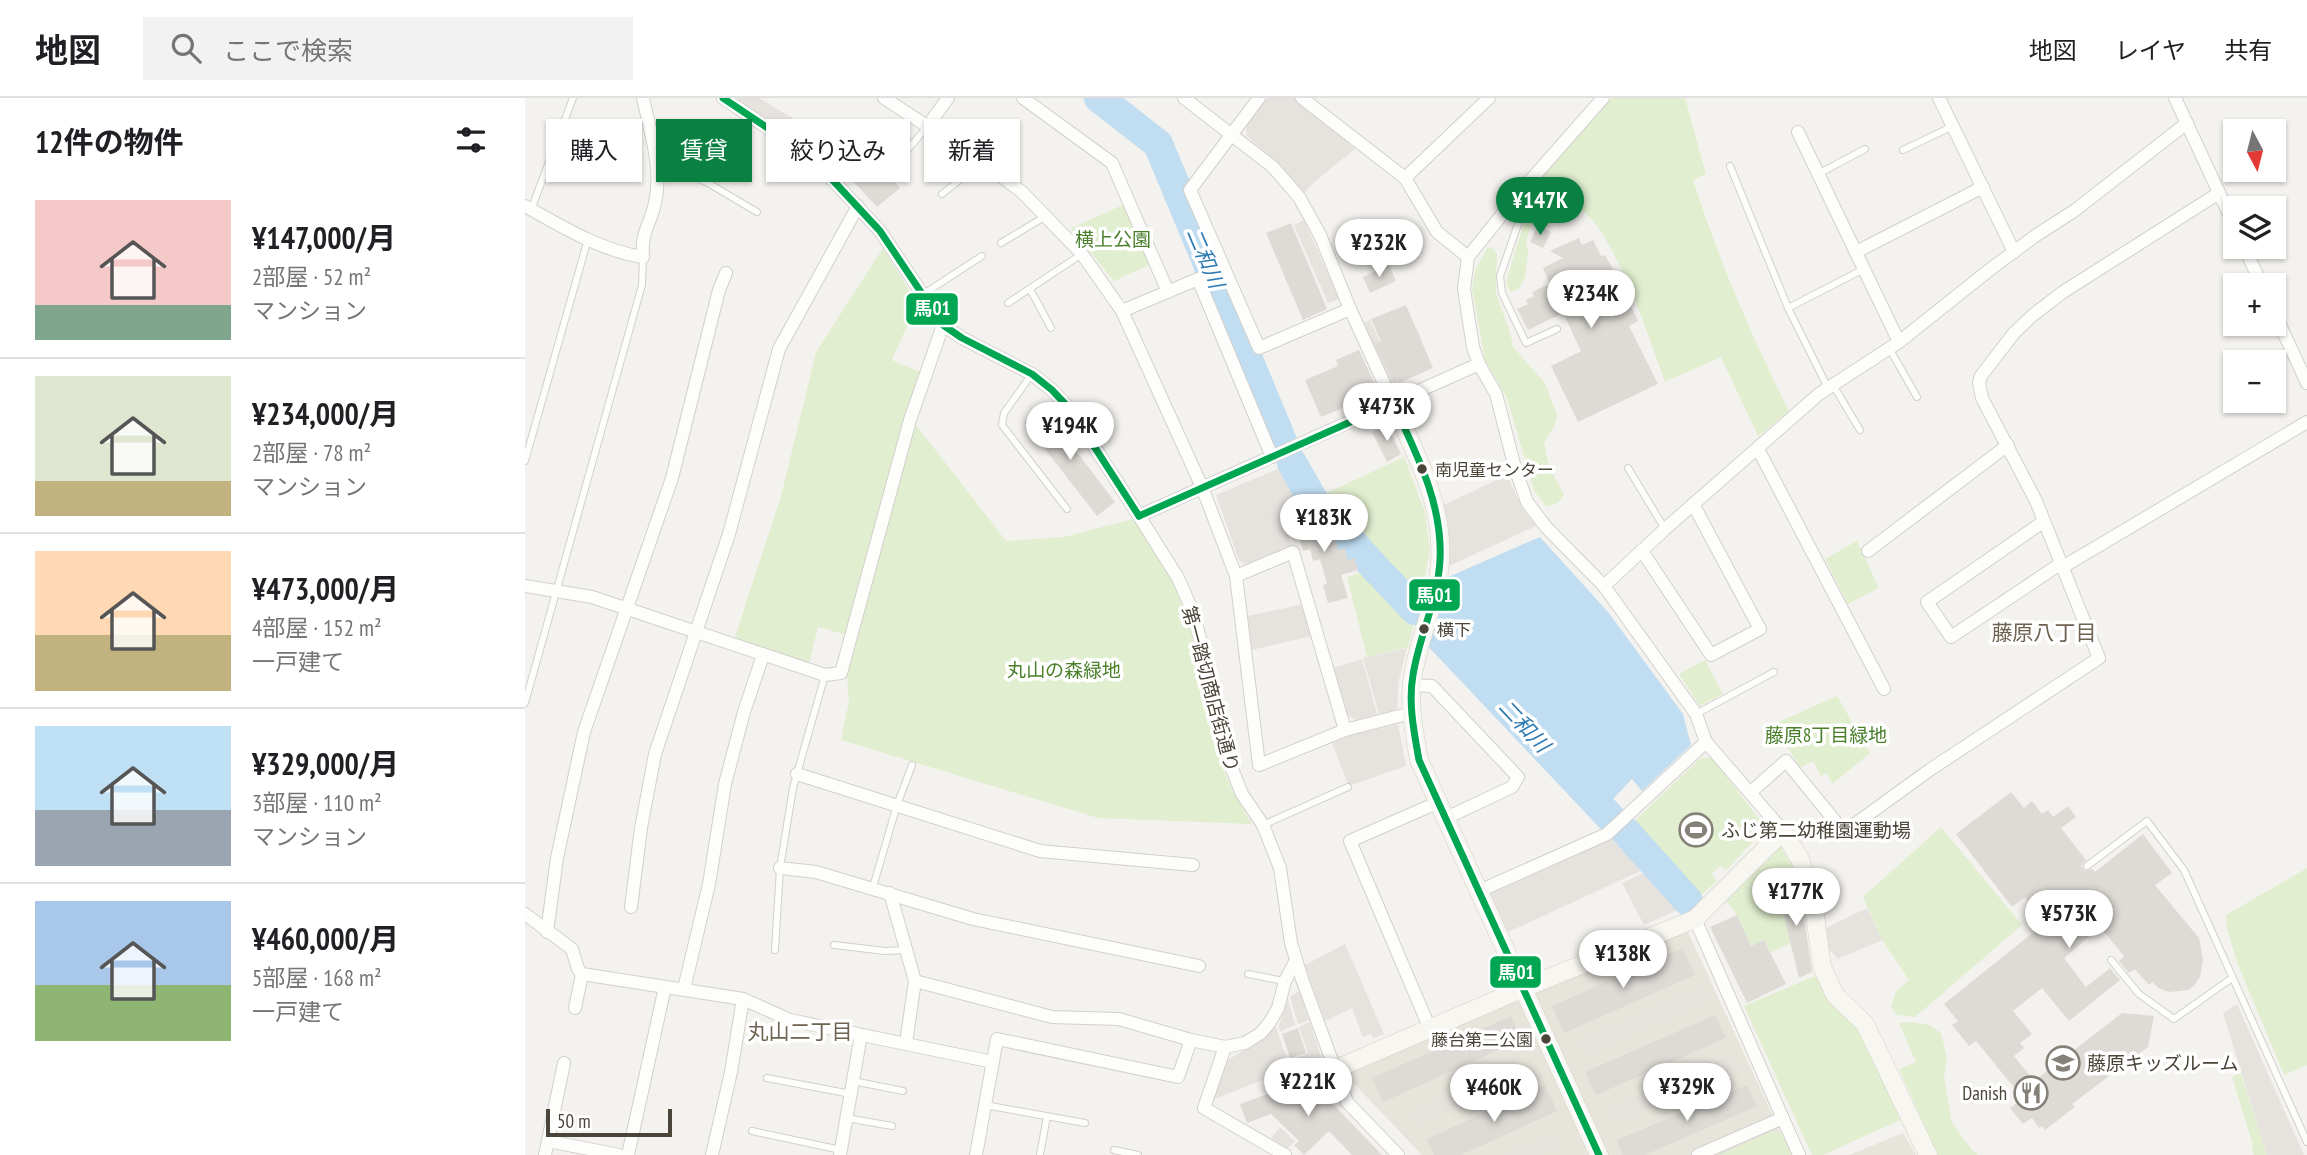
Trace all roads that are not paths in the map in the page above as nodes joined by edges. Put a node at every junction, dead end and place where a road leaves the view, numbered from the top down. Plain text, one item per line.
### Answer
1 (573, 98) edge
2 (643, 98) edge
3 (724, 98) edge
4 (884, 98) edge
5 (948, 98) edge
6 (1023, 98) edge
7 (1184, 98) edge
8 (1259, 98) edge
9 (1302, 98) edge
10 (1489, 98) edge
11 (1603, 98) edge
12 (1939, 98) edge
13 (2175, 98) edge
14 (933, 119) edge
15 (2187, 123) junction
16 (924, 125) edge
17 (1953, 126) junction
18 (766, 127) edge
19 (924, 130) edge
20 (1798, 132) dead end
21 (1231, 133) junction
22 (910, 147) edge
23 (1865, 149) dead end
24 (1903, 150) dead end
25 (655, 156) junction
26 (1730, 166) dead end
27 (1818, 174) junction
28 (1405, 178) junction
29 (835, 182) edge
30 (957, 182) edge
31 (1008, 182) edge
32 (1983, 187) junction
33 (1521, 191) junction
34 (2219, 193) junction
35 (942, 194) dead end
36 (2223, 202) edge
37 (858, 206) junction
38 (527, 210) edge
39 (757, 212) dead end
40 (1045, 216) junction
41 (588, 239) junction
42 (1001, 243) dead end
43 (1856, 252) junction
44 (2014, 252) junction
45 (1082, 254) junction
46 (982, 256) dead end
47 (643, 257) junction
48 (1468, 257) junction
49 (1864, 269) junction
50 (726, 273) dead end
51 (1030, 289) junction
52 (1168, 292) junction
53 (922, 295) junction
54 (1008, 303) dead end
55 (1788, 308) junction
56 (1350, 309) junction
57 (1122, 311) junction
58 (943, 325) junction
59 (1051, 328) dead end
60 (1557, 329) dead end
61 (2285, 336) edge
62 (1894, 345) junction
63 (1479, 364) junction
64 (1032, 374) junction
65 (2307, 383) edge
66 (1831, 387) junction
67 (1917, 397) dead end
68 (1393, 403) junction
69 (2307, 422) edge
70 (1860, 430) dead end
71 (2008, 445) junction
72 (1758, 449) junction
73 (1275, 455) junction
74 (525, 461) edge
75 (1628, 468) dead end
76 (1202, 487) junction
77 (1693, 503) junction
78 (1067, 509) dead end
79 (1139, 516) junction
80 (2043, 522) junction
81 (1665, 529) junction
82 (1642, 551) junction
83 (1868, 551) dead end
84 (2060, 566) junction
85 (1236, 576) junction
86 (525, 586) edge
87 (1604, 586) junction
88 (557, 591) junction
89 (626, 608) junction
90 (698, 632) junction
91 (763, 654) junction
92 (1774, 672) dead end
93 (825, 675) junction
94 (1411, 685) junction
95 (1884, 690) dead end
96 (525, 703) edge
97 (1411, 713) junction
98 (1696, 714) junction
99 (1345, 730) junction
100 (1706, 742) junction
101 (912, 765) dead end
102 (797, 774) junction
103 (1348, 787) dead end
104 (1751, 792) junction
105 (897, 805) junction
106 (1442, 810) junction
107 (1263, 825) junction
108 (1783, 831) junction
109 (1193, 865) dead end
110 (2087, 866) dead end
111 (780, 868) junction
112 (873, 887) junction
113 (1479, 891) junction
114 (890, 893) junction
115 (631, 907) dead end
116 (525, 914) edge
117 (1695, 919) junction
118 (547, 932) junction
119 (834, 945) dead end
120 (775, 950) dead end
121 (906, 950) junction
122 (1296, 960) junction
123 (2111, 960) dead end
124 (1199, 966) dead end
125 (1248, 974) dead end
126 (582, 975) junction
127 (2232, 978) junction
128 (915, 981) junction
129 (1285, 981) junction
130 (665, 987) junction
131 (1524, 988) junction
132 (684, 989) junction
133 (743, 999) junction
134 (575, 1008) dead end
135 (1430, 1029) junction
136 (861, 1035) junction
137 (1191, 1040) junction
138 (906, 1043) junction
139 (1225, 1047) junction
140 (993, 1062) junction
141 (563, 1063) dead end
142 (1336, 1069) junction
143 (767, 1078) dead end
144 (852, 1087) junction
145 (903, 1091) dead end
146 (985, 1105) junction
147 (1047, 1116) junction
148 (846, 1118) junction
149 (1783, 1118) junction
150 (1085, 1123) dead end
151 (892, 1126) dead end
152 (752, 1131) dead end
153 (548, 1141) junction
154 (2307, 1142) edge
155 (1114, 1150) dead end
156 (840, 1152) edge
157 (545, 1155) edge
158 (619, 1155) edge
159 (628, 1155) edge
160 (712, 1155) edge
161 (976, 1155) edge
162 (1040, 1155) edge
163 (1138, 1155) edge
164 (1285, 1155) edge
165 (1398, 1155) edge
166 (1599, 1155) edge
167 (1698, 1155) edge
168 (1799, 1155) edge
169 (1928, 1155) edge

1 - 38 lane
2 - 25 street
3 - 18 street, 第一踏切商店街通り
4 - 16 street
5 - 14 street
6 - 52 street
7 - 21 street
8 - 21 street
9 - 28 street
10 - 28 street
11 - 33 street
12 - 17 street
13 - 15 street
15 - 34 street
15 - 44 street
17 - 24 lane
17 - 32 street
19 - 22 lane
20 - 27 street
21 - 56 street
21 - 56 street
23 - 27 lane
25 - 39 lane
25 - 47 street
26 - 55 lane
27 - 43 street
28 - 48 street
29 - 37 street, 第一踏切商店街通り
30 - 35 lane
31 - 40 street
32 - 43 street
32 - 44 street
33 - 48 street
33 - 60 lane
34 - 36 street
34 - 71 street
37 - 53 street, 第一踏切商店街通り
37 - 90 street
38 - 41 street
40 - 42 lane
40 - 45 street
41 - 47 street
41 - 74 lane
43 - 49 street
44 - 62 street
45 - 51 lane
45 - 57 street
46 - 53 lane
47 - 88 lane
48 - 63 street
49 - 55 lane
49 - 62 street
50 - 89 street
51 - 54 lane
51 - 59 lane
52 - 57 street
52 - 73 street
53 - 58 street, 第一踏切商店街通り
55 - 66 lane
56 - 68 street
57 - 76 street
58 - 64 street, 第一踏切商店街通り
58 - 93 street
61 - 65 street
62 - 66 street
62 - 67 lane
63 - 68 street
63 - 87 street
64 - 78 lane
64 - 79 street, 第一踏切商店街通り
66 - 70 lane
66 - 72 street
68 - 73 street
68 - 94 street
69 - 84 street
71 - 80 street
71 - 83 street
72 - 77 street
72 - 95 street
73 - 76 street
75 - 81 lane
76 - 79 street
76 - 85 street
77 - 81 street
77 - 82 street
79 - 107 street, 第一踏切商店街通り
80 - 84 street
80 - 84 street
81 - 82 street
82 - 87 street
84 - 104 street
85 - 99 street
85 - 99 street
86 - 88 street
87 - 98 street
88 - 89 street
88 - 96 lane
89 - 90 street
89 - 118 street
90 - 91 street
90 - 115 street
91 - 93 street
91 - 132 street
92 - 98 lane
93 - 102 lane
94 - 97 street
94 - 106 street
97 - 99 street
97 - 106 street
98 - 100 street
100 - 104 street
100 - 113 street
101 - 105 lane
102 - 105 street
102 - 111 lane
103 - 107 lane
104 - 108 street
105 - 109 street
105 - 112 lane
106 - 113 street
106 - 135 street
107 - 122 street, 第一踏切商店街通り
108 - 117 street
108 - 169 street
110 - 127 lane
111 - 112 street
111 - 120 lane
112 - 114 street
113 - 131 street
114 - 121 street
114 - 124 street
116 - 118 street
117 - 131 street
117 - 149 street
118 - 126 street
119 - 121 lane
121 - 128 street
122 - 129 street
122 - 142 street, 第一踏切商店街通り
123 - 127 lane
125 - 129 lane
126 - 130 street
126 - 134 street
127 - 154 lane
128 - 137 street
128 - 138 street
129 - 139 street
130 - 132 street
130 - 159 street
131 - 135 street
131 - 166 street
132 - 133 street
133 - 136 street
133 - 160 street
135 - 142 street
136 - 138 street
136 - 144 street
137 - 139 street
137 - 140 street
138 - 140 street
139 - 164 street
140 - 146 street
141 - 153 street
142 - 165 street, 第一踏切商店街通り
143 - 144 lane
144 - 145 lane
144 - 148 street
146 - 147 lane
146 - 161 street
147 - 150 lane
147 - 162 lane
148 - 151 lane
148 - 156 street
149 - 167 street
149 - 168 street
152 - 156 lane
153 - 157 street
153 - 158 street
155 - 163 lane

